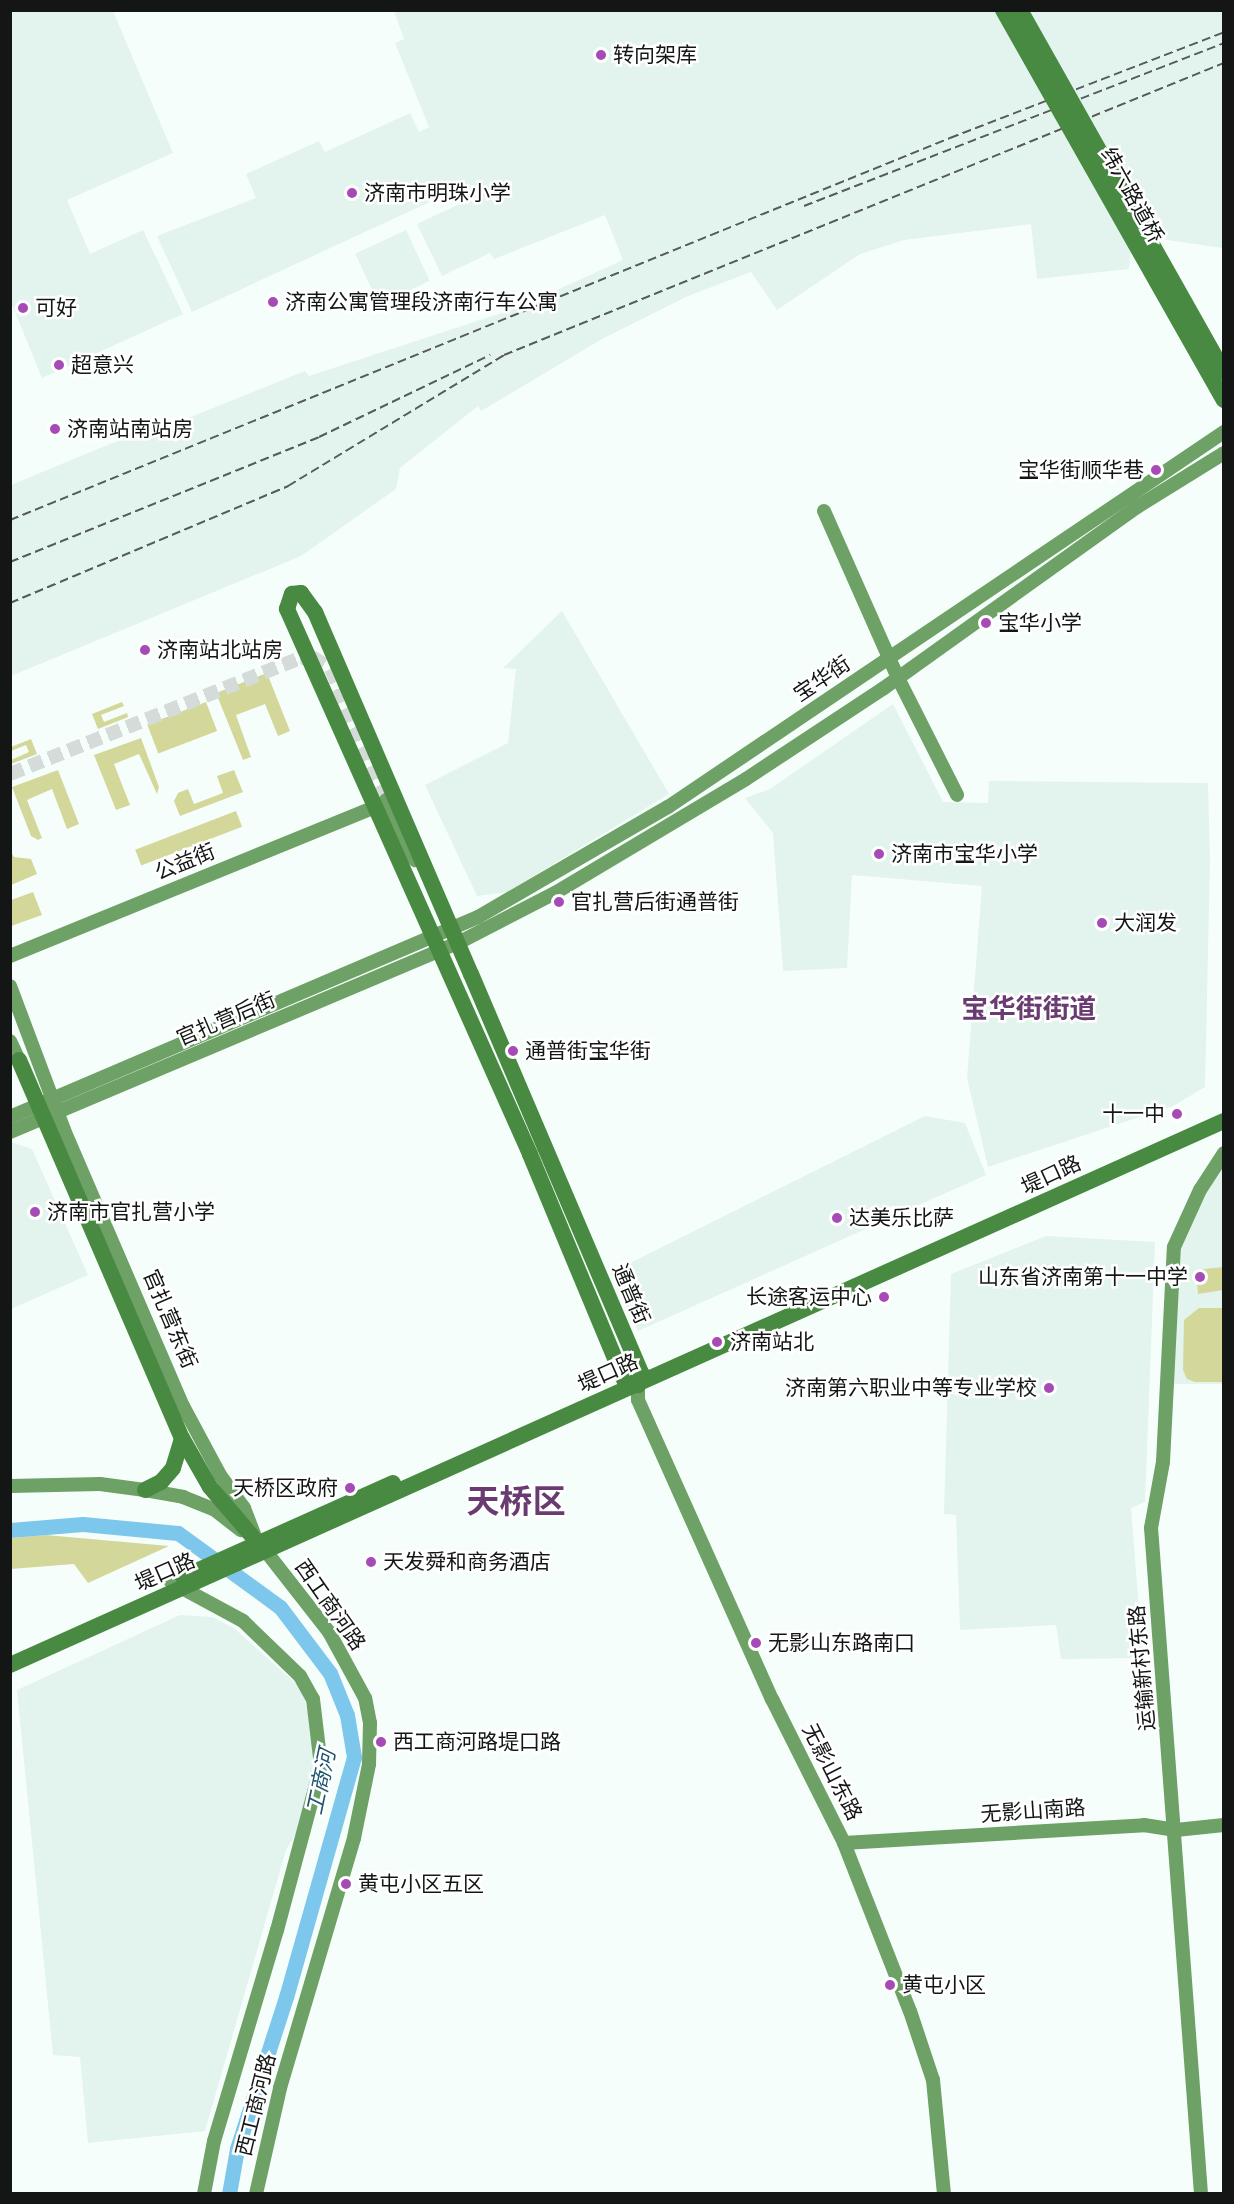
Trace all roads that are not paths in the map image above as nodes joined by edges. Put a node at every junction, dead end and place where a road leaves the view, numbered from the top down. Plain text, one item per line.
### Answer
1 (1004, 10) edge
2 (1020, 10) edge
3 (1224, 372) edge
4 (1224, 400) edge
5 (1224, 432) edge
6 (1224, 453) edge
7 (824, 511) dead end
8 (889, 659) junction
9 (898, 678) junction
10 (957, 795) dead end
11 (381, 804) junction
12 (442, 905) junction
13 (455, 936) junction
14 (434, 945) junction
15 (10, 956) edge
16 (10, 986) edge
17 (10, 1041) edge
18 (15, 1054) edge
19 (49, 1109) junction
20 (1224, 1112) edge
21 (10, 1117) edge
22 (1224, 1121) edge
23 (10, 1132) edge
24 (1224, 1153) edge
25 (635, 1380) junction
26 (182, 1438) junction
27 (10, 1486) edge
28 (145, 1490) junction
29 (257, 1547) junction
30 (177, 1586) junction
31 (10, 1655) edge
32 (10, 1665) edge
33 (1224, 1825) edge
34 (1176, 1830) junction
35 (844, 1844) junction
36 (204, 2193) edge
37 (256, 2193) edge
38 (944, 2193) edge
39 (1202, 2193) edge

1 - 4 main road, 纬六路道桥, bridge
2 - 3 main road, 纬六路道桥, bridge
5 - 8 main road, 宝华街
6 - 9 main road, 宝华街
7 - 8 main road
8 - 9 main road
8 - 13 main road, 宝华街
9 - 10 main road
9 - 13 main road, 宝华街
11 - 12 main road
11 - 12 main road, 通普街
11 - 14 main road, 通普街
11 - 15 main road, 公益街
12 - 13 main road, 通普街
13 - 14 main road, 宝华街
13 - 25 main road, 通普街
14 - 19 main road, 官扎营后街
14 - 25 main road, 通普街
16 - 19 main road, 官扎营东街
17 - 18 main road
18 - 19 main road, 官扎营东街
19 - 21 main road, 官扎营后街
19 - 23 main road, 官扎营后街
19 - 26 main road, 官扎营东街
19 - 29 main road, 官扎营东街
20 - 25 main road, 堤口路
22 - 25 main road, 堤口路
24 - 34 main road, 运输新村东路
25 - 29 main road, 堤口路
25 - 35 main road, 无影山东路
26 - 28 main road
26 - 29 main road, 官扎营东街
27 - 28 main road, 西工商河路
28 - 29 main road, 西工商河路
29 - 30 main road, 堤口路
29 - 37 main road, 西工商河路
30 - 31 main road, 堤口路
30 - 32 main road, 堤口路
30 - 36 main road, 西工商河路
33 - 34 main road, 无影山南路
34 - 35 main road, 无影山南路
34 - 39 main road, 运输新村东路
35 - 38 main road, 无影山东路

